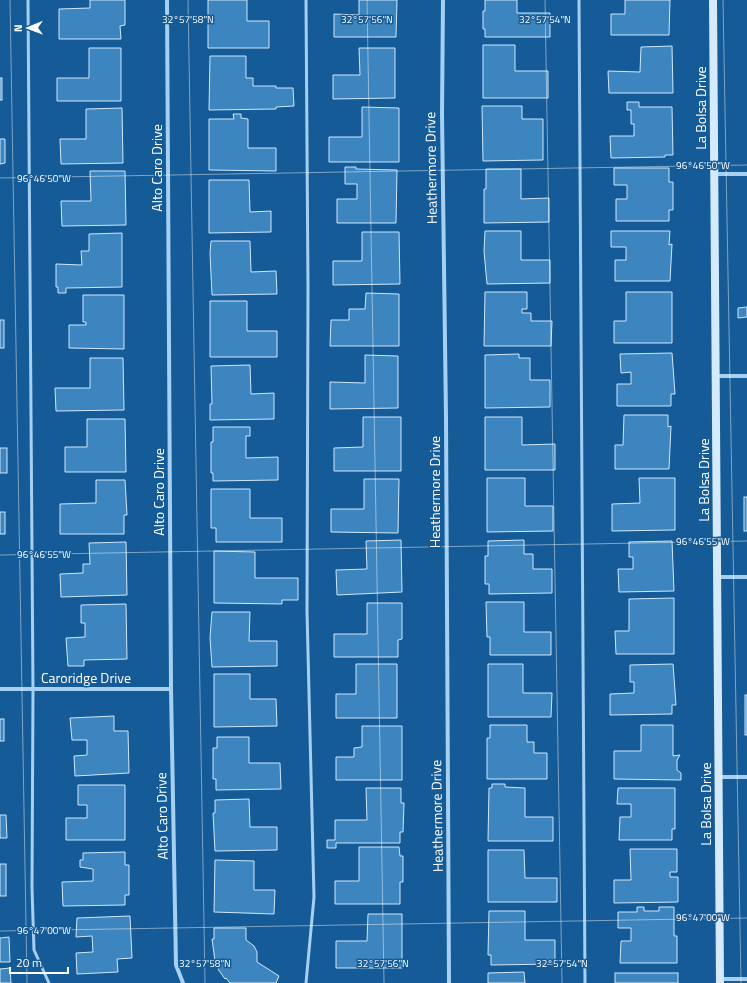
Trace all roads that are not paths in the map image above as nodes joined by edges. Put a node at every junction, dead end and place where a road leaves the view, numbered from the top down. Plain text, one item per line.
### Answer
1 (28, 0) edge
2 (167, 0) edge
3 (306, 0) edge
4 (443, 0) edge
5 (579, 0) edge
6 (713, 0) edge
7 (714, 174) junction
8 (747, 174) edge
9 (716, 376) junction
10 (747, 376) edge
11 (717, 577) junction
12 (747, 577) edge
13 (0, 689) edge
14 (172, 689) junction
15 (33, 690) junction
16 (719, 777) junction
17 (747, 777) edge
18 (747, 979) edge
19 (720, 981) edge
20 (49, 983) edge
21 (183, 983) edge
22 (306, 983) edge
23 (449, 983) edge
24 (585, 983) edge

1 - 15 lane
2 - 14 street, Alto Caro Drive
3 - 22 lane
4 - 23 street, Heathermore Drive
5 - 24 lane
6 - 7 street, La Bolsa Drive
7 - 8 street
7 - 9 street, La Bolsa Drive
9 - 10 street
9 - 11 street, La Bolsa Drive
11 - 12 street
11 - 16 street, La Bolsa Drive
13 - 15 street, Caroridge Drive
14 - 15 street, Caroridge Drive
14 - 21 street, Alto Caro Drive
15 - 20 lane
16 - 17 street
16 - 19 street, La Bolsa Drive
18 - 19 street

